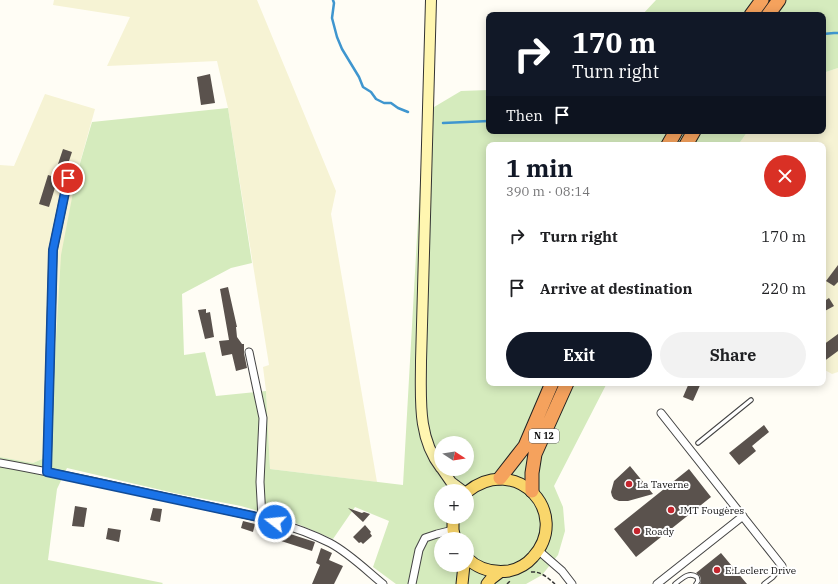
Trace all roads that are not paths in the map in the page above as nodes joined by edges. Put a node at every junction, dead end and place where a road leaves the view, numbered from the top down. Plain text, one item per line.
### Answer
1 (432, 0) edge
2 (762, 0) edge
3 (779, 0) edge
4 (753, 12) edge
5 (770, 12) edge
6 (68, 178) dead end
7 (249, 352) dead end
8 (551, 386) edge
9 (566, 386) edge
10 (751, 400) dead end
11 (661, 413) dead end
12 (698, 443) dead end
13 (434, 456) edge
14 (0, 463) edge
15 (47, 472) junction
16 (446, 476) edge
17 (500, 478) junction
18 (454, 484) edge
19 (474, 487) edge
20 (532, 491) junction
21 (743, 516) junction
22 (262, 518) junction
23 (434, 535) edge
24 (539, 551) junction
25 (474, 564) edge
26 (782, 566) joint
27 (463, 572) edge
28 (500, 572) junction
29 (382, 584) edge
30 (412, 584) edge
31 (462, 584) edge
32 (487, 584) edge
33 (572, 584) edge
34 (657, 584) edge
35 (675, 584) edge
36 (696, 584) edge
37 (764, 584) edge

1 - 13 main road
2 - 4 highway
3 - 5 highway
6 - 15 street
7 - 22 street
8 - 17 highway, N 12
9 - 20 highway, N 12
10 - 12 lane
11 - 21 street
14 - 15 street
15 - 22 street
16 - 18 main road
17 - 19 main road
17 - 20 main road
20 - 24 main road
21 - 26 street
21 - 34 street
22 - 29 street
23 - 30 street
24 - 28 main road
24 - 33 street
25 - 28 main road
26 - 37 lane
27 - 31 main road
28 - 32 main road
35 - 36 lane

